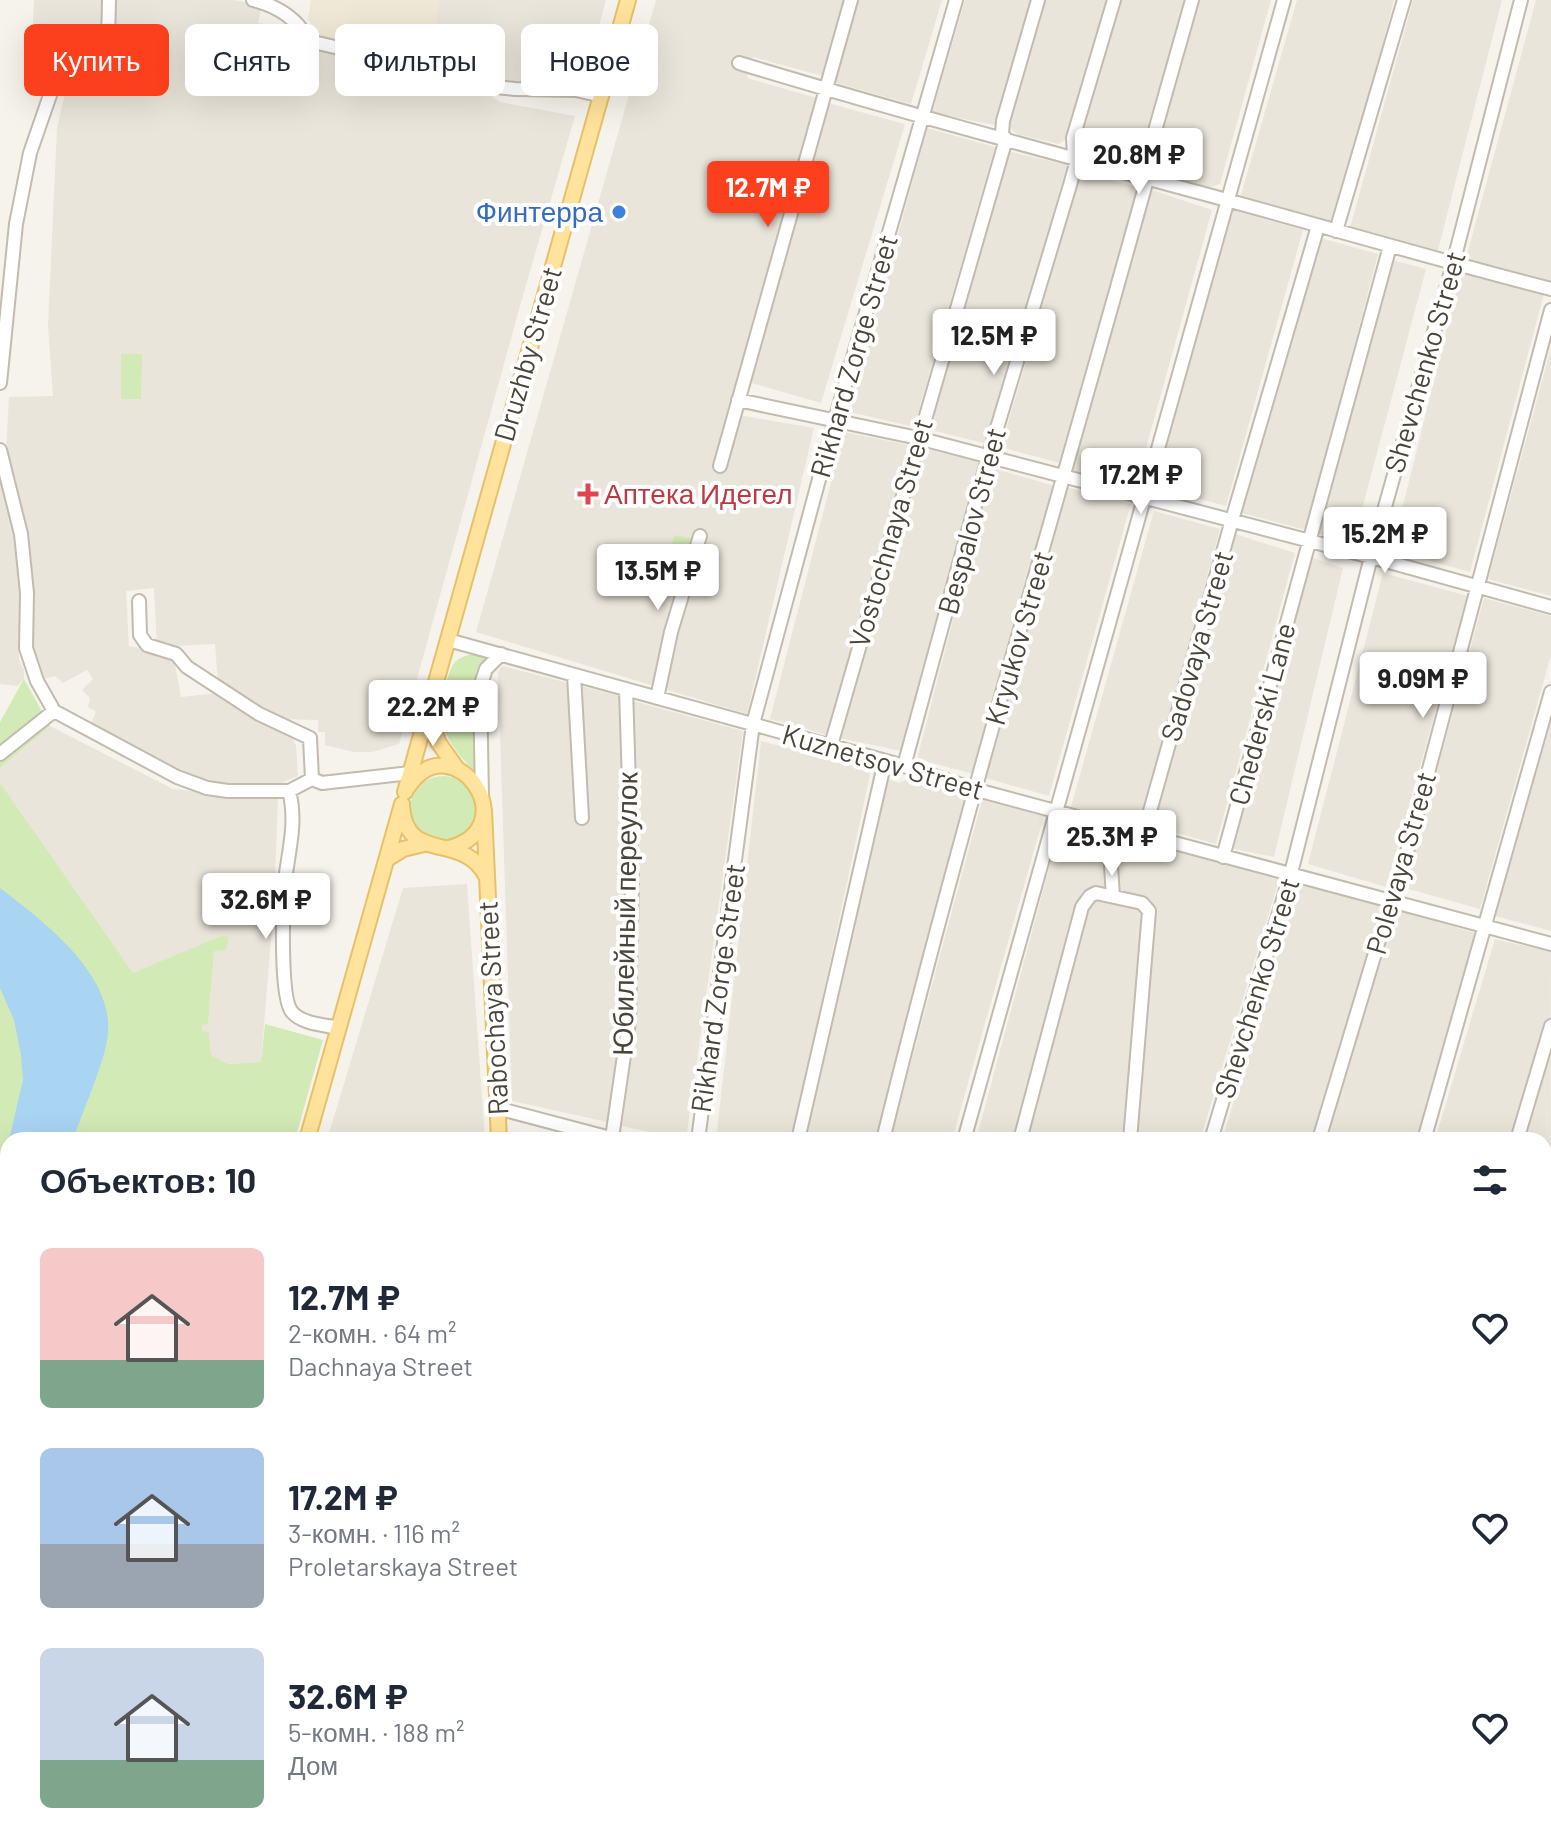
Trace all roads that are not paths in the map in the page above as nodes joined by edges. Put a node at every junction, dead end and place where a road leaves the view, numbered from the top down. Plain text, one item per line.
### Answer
1 (109, 0) edge
2 (253, 0) edge
3 (628, 0) edge
4 (851, 0) edge
5 (956, 0) edge
6 (1038, 0) edge
7 (1114, 0) edge
8 (1192, 0) edge
9 (1284, 0) edge
10 (1404, 0) edge
11 (1521, 0) edge
12 (622, 24) edge
13 (739, 63) dead end
14 (521, 89) edge
15 (827, 89) junction
16 (602, 96) edge
17 (923, 118) junction
18 (1006, 139) junction
19 (1077, 160) junction
20 (1147, 179) junction
21 (1226, 200) junction
22 (1318, 226) junction
23 (1336, 231) junction
24 (1390, 246) junction
25 (1453, 264) junction
26 (1551, 289) edge
27 (1551, 310) edge
28 (0, 383) edge
29 (738, 400) junction
30 (835, 420) junction
31 (918, 438) junction
32 (0, 450) edge
33 (988, 458) junction
34 (720, 466) dead end
35 (1065, 478) junction
36 (1143, 498) junction
37 (1232, 520) junction
38 (700, 536) dead end
39 (1309, 542) junction
40 (1371, 557) junction
41 (1476, 585) junction
42 (139, 601) dead end
43 (1551, 607) edge
44 (448, 640) junction
45 (501, 654) junction
46 (574, 675) junction
47 (626, 689) junction
48 (1551, 692) edge
49 (657, 698) junction
50 (429, 708) junction
51 (54, 711) junction
52 (753, 724) junction
53 (831, 745) junction
54 (0, 754) edge
55 (885, 761) junction
56 (904, 766) junction
57 (458, 770) junction
58 (416, 772) junction
59 (312, 779) junction
60 (977, 790) junction
61 (289, 791) junction
62 (404, 798) junction
63 (483, 803) junction
64 (1056, 812) junction
65 (582, 818) dead end
66 (1118, 829) junction
67 (1143, 836) junction
68 (424, 844) junction
69 (449, 848) junction
70 (1223, 857) junction
71 (387, 859) junction
72 (1291, 873) junction
73 (486, 877) junction
74 (1113, 896) junction
75 (1391, 900) junction
76 (1485, 927) junction
77 (1551, 944) edge
78 (1551, 1026) edge
79 (339, 1028) junction
80 (497, 1108) junction
81 (309, 1132) edge
82 (498, 1132) edge
83 (588, 1132) edge
84 (616, 1132) edge
85 (699, 1132) edge
86 (800, 1132) edge
87 (885, 1132) edge
88 (966, 1132) edge
89 (1022, 1132) edge
90 (1131, 1132) edge
91 (1213, 1132) edge
92 (1321, 1132) edge
93 (1426, 1132) edge
94 (1519, 1132) edge

1 - 28 street
2 - 14 street
3 - 12 main road, Druzhby Street
4 - 15 street
5 - 17 street, Rikhard Zorge Street
6 - 18 street, Vostochnaya Street
7 - 19 street, Bespalov Street
8 - 20 street, Kryukov Street
9 - 21 street
10 - 23 street
11 - 25 street, Shevchenko Street
13 - 15 street
15 - 17 street
15 - 29 street
16 - 44 main road, Druzhby Street
17 - 18 street
17 - 30 street, Rikhard Zorge Street
18 - 19 street
18 - 31 street, Vostochnaya Street
19 - 20 street
19 - 33 street, Bespalov Street
20 - 21 street
20 - 35 street, Kryukov Street
21 - 22 street
21 - 36 street
22 - 23 street
22 - 37 street, Sadovaya Street
23 - 24 street
24 - 25 street
24 - 39 street, Chederski Lane
25 - 26 street
25 - 40 street, Shevchenko Street
27 - 41 street, Polevaya Street
29 - 30 street
29 - 34 street
30 - 31 street
30 - 52 street, Rikhard Zorge Street
31 - 33 street
31 - 53 street, Vostochnaya Street
32 - 51 street
33 - 35 street
33 - 56 street, Bespalov Street
35 - 36 street
35 - 60 street, Kryukov Street
36 - 37 street
36 - 64 street
37 - 39 street
37 - 67 street, Sadovaya Street
38 - 49 street
39 - 40 street
39 - 70 street, Chederski Lane
40 - 41 street
40 - 72 street, Shevchenko Street
41 - 43 street
41 - 75 street, Polevaya Street
42 - 59 street
44 - 45 street, Kuznetsov Street
44 - 50 main road, Druzhby Street
45 - 46 street, Kuznetsov Street
45 - 63 street
46 - 47 street, Kuznetsov Street
46 - 65 street
47 - 49 street, Kuznetsov Street
47 - 84 street, Юбилейный переулок
48 - 76 street
49 - 52 street, Kuznetsov Street
50 - 57 main road
50 - 58 main road, Druzhby Street
51 - 54 street
51 - 61 street
52 - 53 street, Kuznetsov Street
52 - 85 street, Rikhard Zorge Street
53 - 55 street, Kuznetsov Street
55 - 56 street, Kuznetsov Street
55 - 86 street
56 - 60 street, Kuznetsov Street
57 - 58 main road
57 - 63 main road
58 - 59 street
58 - 62 main road
59 - 61 street
60 - 64 street, Kuznetsov Street
60 - 87 street, Kryukov Street
61 - 79 street
62 - 68 main road
62 - 71 main road
63 - 69 main road
63 - 73 main road, Rabochaya Street
64 - 66 street, Kuznetsov Street
64 - 88 street
66 - 67 street, Kuznetsov Street
66 - 74 street
67 - 70 street, Kuznetsov Street
68 - 69 main road
68 - 71 main road
69 - 73 main road, Rabochaya Street
70 - 72 street, Kuznetsov Street
71 - 79 main road
72 - 75 street, Kuznetsov Street
72 - 91 street, Shevchenko Street
73 - 80 main road, Rabochaya Street
74 - 89 street
74 - 90 street
75 - 76 street, Kuznetsov Street
75 - 92 street, Polevaya Street
76 - 77 street, Kuznetsov Street
76 - 93 street
78 - 94 street
79 - 81 main road
80 - 82 main road, Rabochaya Street
80 - 83 street

